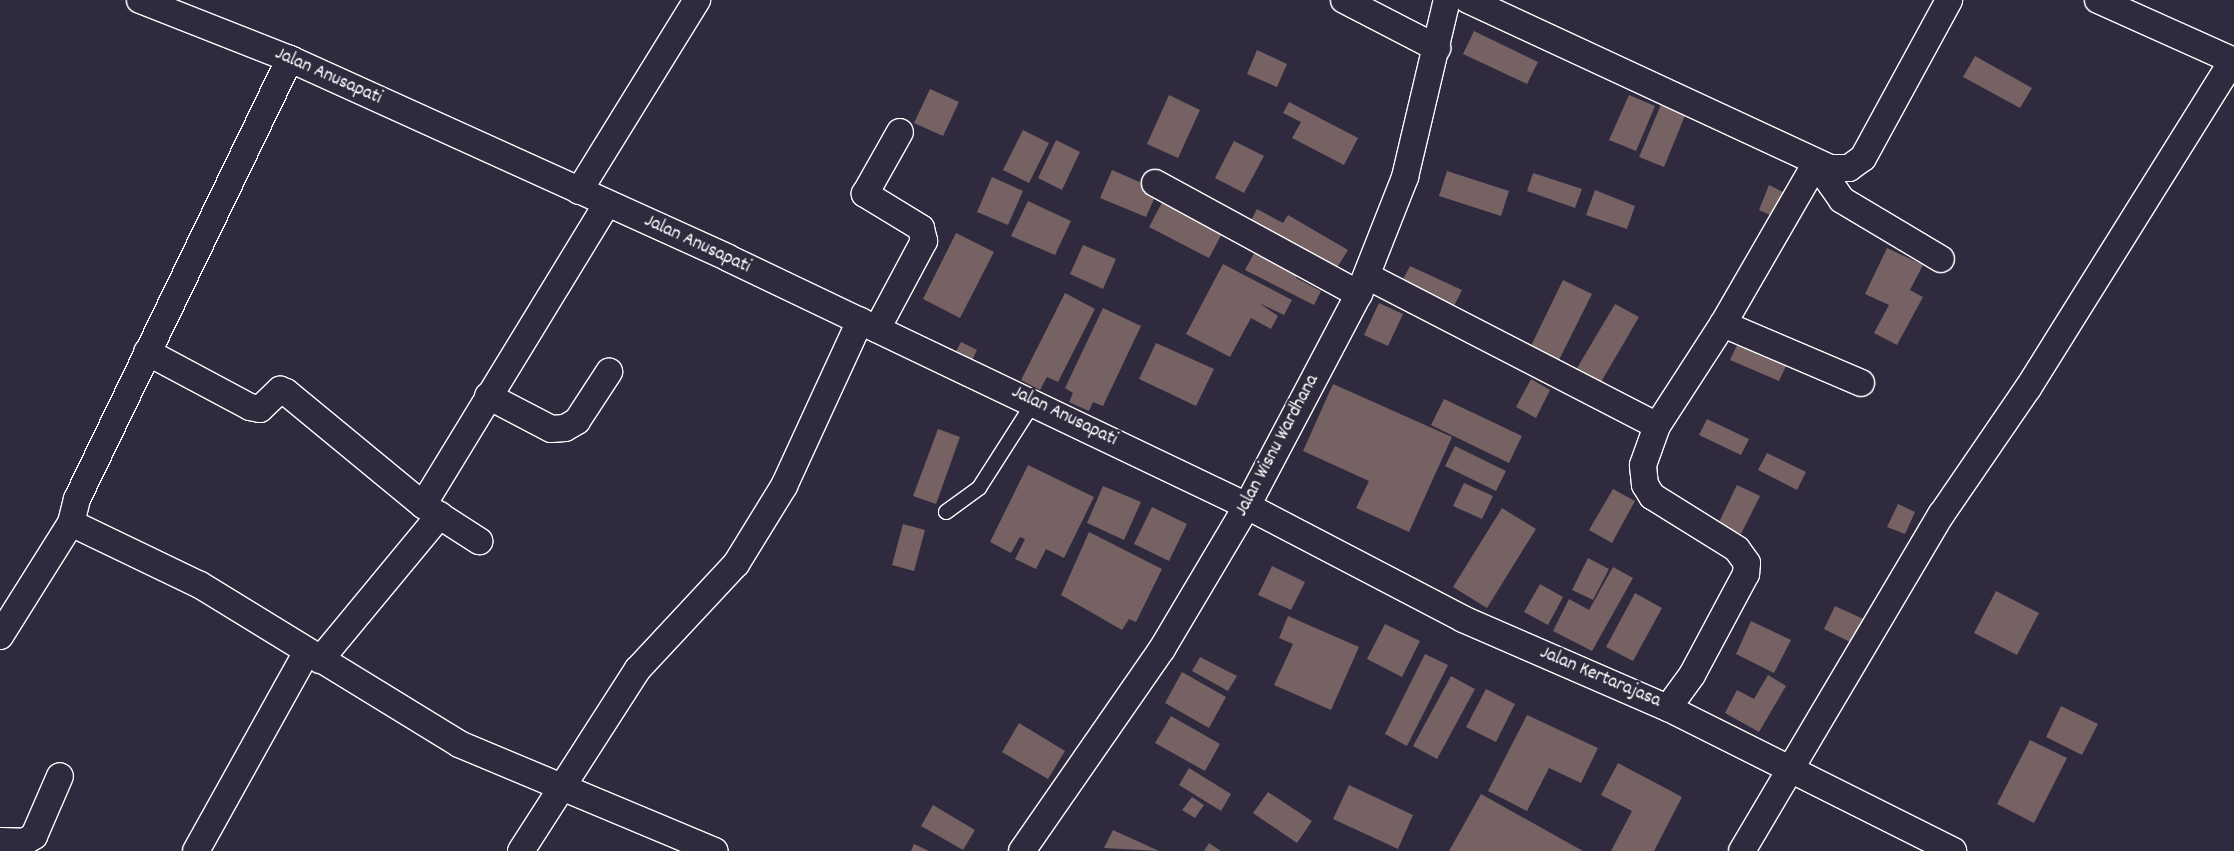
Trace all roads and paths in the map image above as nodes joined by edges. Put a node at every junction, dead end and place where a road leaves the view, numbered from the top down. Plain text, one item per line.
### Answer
1 (140, 0) edge
2 (697, 0) edge
3 (1344, 0) edge
4 (1447, 0) edge
5 (1468, 0) edge
6 (1949, 0) edge
7 (2098, 0) edge
8 (1437, 48) junction
9 (290, 59) junction
10 (2233, 61) edge
11 (900, 132) dead end
12 (1823, 166) junction
13 (1155, 183) dead end
14 (579, 191) junction
15 (607, 204) junction
16 (1941, 259) dead end
17 (1363, 285) junction
18 (1723, 324) junction
19 (868, 325) junction
20 (147, 352) junction
21 (609, 372) dead end
22 (1860, 383) dead end
23 (488, 396) junction
24 (1034, 402) junction
25 (1657, 426) junction
26 (1247, 506) junction
27 (431, 510) junction
28 (946, 512) dead end
29 (71, 522) junction
30 (479, 541) dead end
31 (0, 636) edge
32 (313, 657) junction
33 (1668, 708) junction
34 (1790, 772) junction
35 (60, 776) dead end
36 (560, 786) junction
37 (0, 841) edge
38 (196, 851) edge
39 (521, 851) edge
40 (715, 851) edge
41 (1022, 851) edge
42 (1742, 851) edge
43 (1952, 851) edge

1 - 9 street, Jalan Anusapati
2 - 14 street
3 - 8 street
4 - 8 street, Jalan Wisnu Wardhana
5 - 12 street
6 - 12 street
7 - 10 street
8 - 17 street, Jalan Wisnu Wardhana
9 - 14 street, Jalan Anusapati
9 - 20 street
10 - 34 street
11 - 19 street
12 - 16 street
12 - 18 street
13 - 17 street
14 - 15 street, Jalan Anusapati
15 - 19 street, Jalan Anusapati
15 - 23 street
17 - 25 street
17 - 26 street, Jalan Wisnu Wardhana
18 - 22 street
18 - 25 street
19 - 24 street, Jalan Anusapati
19 - 36 street
20 - 27 street
20 - 29 street
21 - 23 street
23 - 27 street
24 - 26 street, Jalan Anusapati
24 - 28 lane
25 - 33 street
26 - 33 street, Jalan Kertarajasa
26 - 41 street, Jalan Wisnu Wardhana
27 - 30 street
27 - 32 street
29 - 31 street
29 - 32 street
32 - 36 street
32 - 38 street
33 - 34 street, Jalan Kertarajasa
34 - 42 street
34 - 43 street, Jalan Kertarajasa
35 - 37 street
36 - 39 street
36 - 40 street

